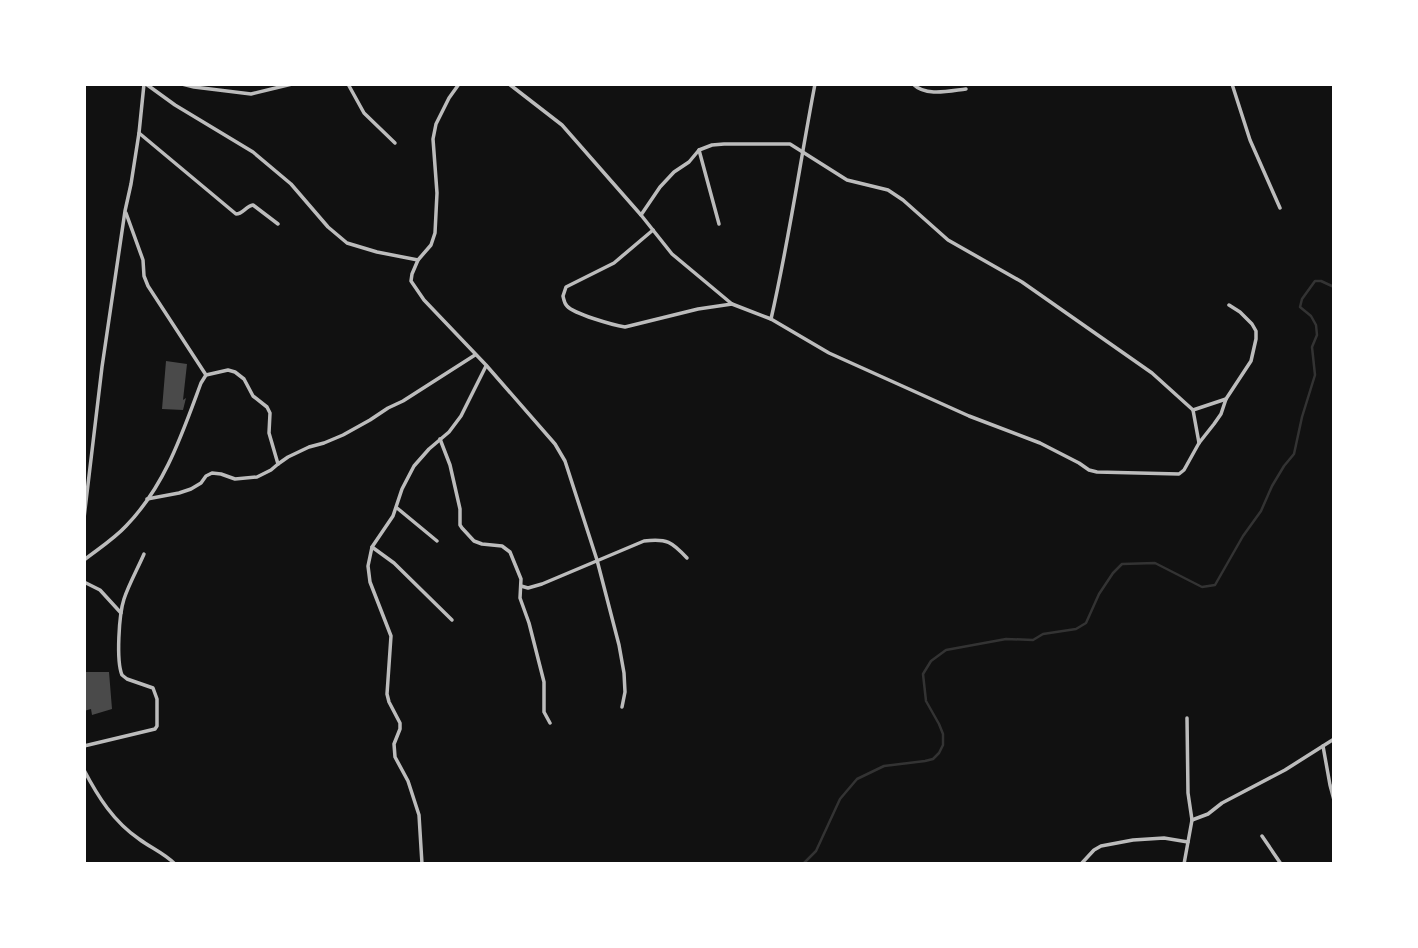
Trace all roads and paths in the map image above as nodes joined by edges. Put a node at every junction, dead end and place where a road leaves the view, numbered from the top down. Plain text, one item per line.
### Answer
1 (145, 84) edge
2 (182, 84) edge
3 (292, 84) edge
4 (348, 84) edge
5 (459, 84) edge
6 (509, 84) edge
7 (815, 84) edge
8 (913, 84) edge
9 (1231, 84) edge
10 (966, 89) dead end
11 (139, 133) junction
12 (395, 143) dead end
13 (699, 150) junction
14 (802, 151) junction
15 (1280, 208) dead end
16 (125, 211) junction
17 (641, 215) junction
18 (278, 224) dead end
19 (719, 224) dead end
20 (653, 230) junction
21 (418, 260) junction
22 (732, 304) junction
23 (1229, 305) dead end
24 (771, 319) junction
25 (475, 355) junction
26 (486, 365) junction
27 (206, 376) junction
28 (1226, 399) junction
29 (1193, 410) junction
30 (440, 439) junction
31 (1199, 443) junction
32 (278, 464) junction
33 (147, 499) junction
34 (397, 508) junction
35 (84, 518) edge
36 (437, 541) dead end
37 (372, 547) junction
38 (144, 554) dead end
39 (687, 558) dead end
40 (84, 560) edge
41 (597, 561) junction
42 (84, 582) edge
43 (521, 586) junction
44 (121, 613) junction
45 (452, 620) dead end
46 (622, 707) dead end
47 (1187, 718) dead end
48 (550, 723) dead end
49 (1334, 739) edge
50 (84, 746) edge
51 (1323, 746) junction
52 (84, 770) edge
53 (1334, 800) edge
54 (1192, 820) junction
55 (1262, 836) dead end
56 (1188, 842) junction
57 (175, 864) edge
58 (422, 864) edge
59 (1082, 864) edge
60 (1184, 864) edge
61 (1281, 864) edge

1 - 11 street
1 - 21 street
2 - 3 street
4 - 12 street
5 - 21 street
6 - 17 street
7 - 14 street
8 - 10 street
9 - 15 street
11 - 16 street
11 - 18 street
13 - 14 street
13 - 17 street
13 - 19 street
14 - 24 street
14 - 29 street
16 - 27 street
16 - 35 street
17 - 20 street
20 - 22 street
20 - 22 street
21 - 25 street
22 - 24 street
23 - 28 street
24 - 31 street
25 - 26 street
25 - 32 street
26 - 30 street
26 - 41 street
27 - 32 street
27 - 33 street
28 - 29 street
28 - 31 street
29 - 31 street
30 - 34 street
30 - 43 street
32 - 33 street
33 - 40 street
34 - 36 street
34 - 37 street
37 - 45 street
37 - 58 street
38 - 44 street
39 - 41 street
41 - 43 street
41 - 46 street
42 - 44 street
43 - 48 street
44 - 50 street
47 - 54 street
49 - 51 street
51 - 53 street
51 - 54 street
52 - 57 street
54 - 56 street
55 - 61 street
56 - 59 street
56 - 60 street

